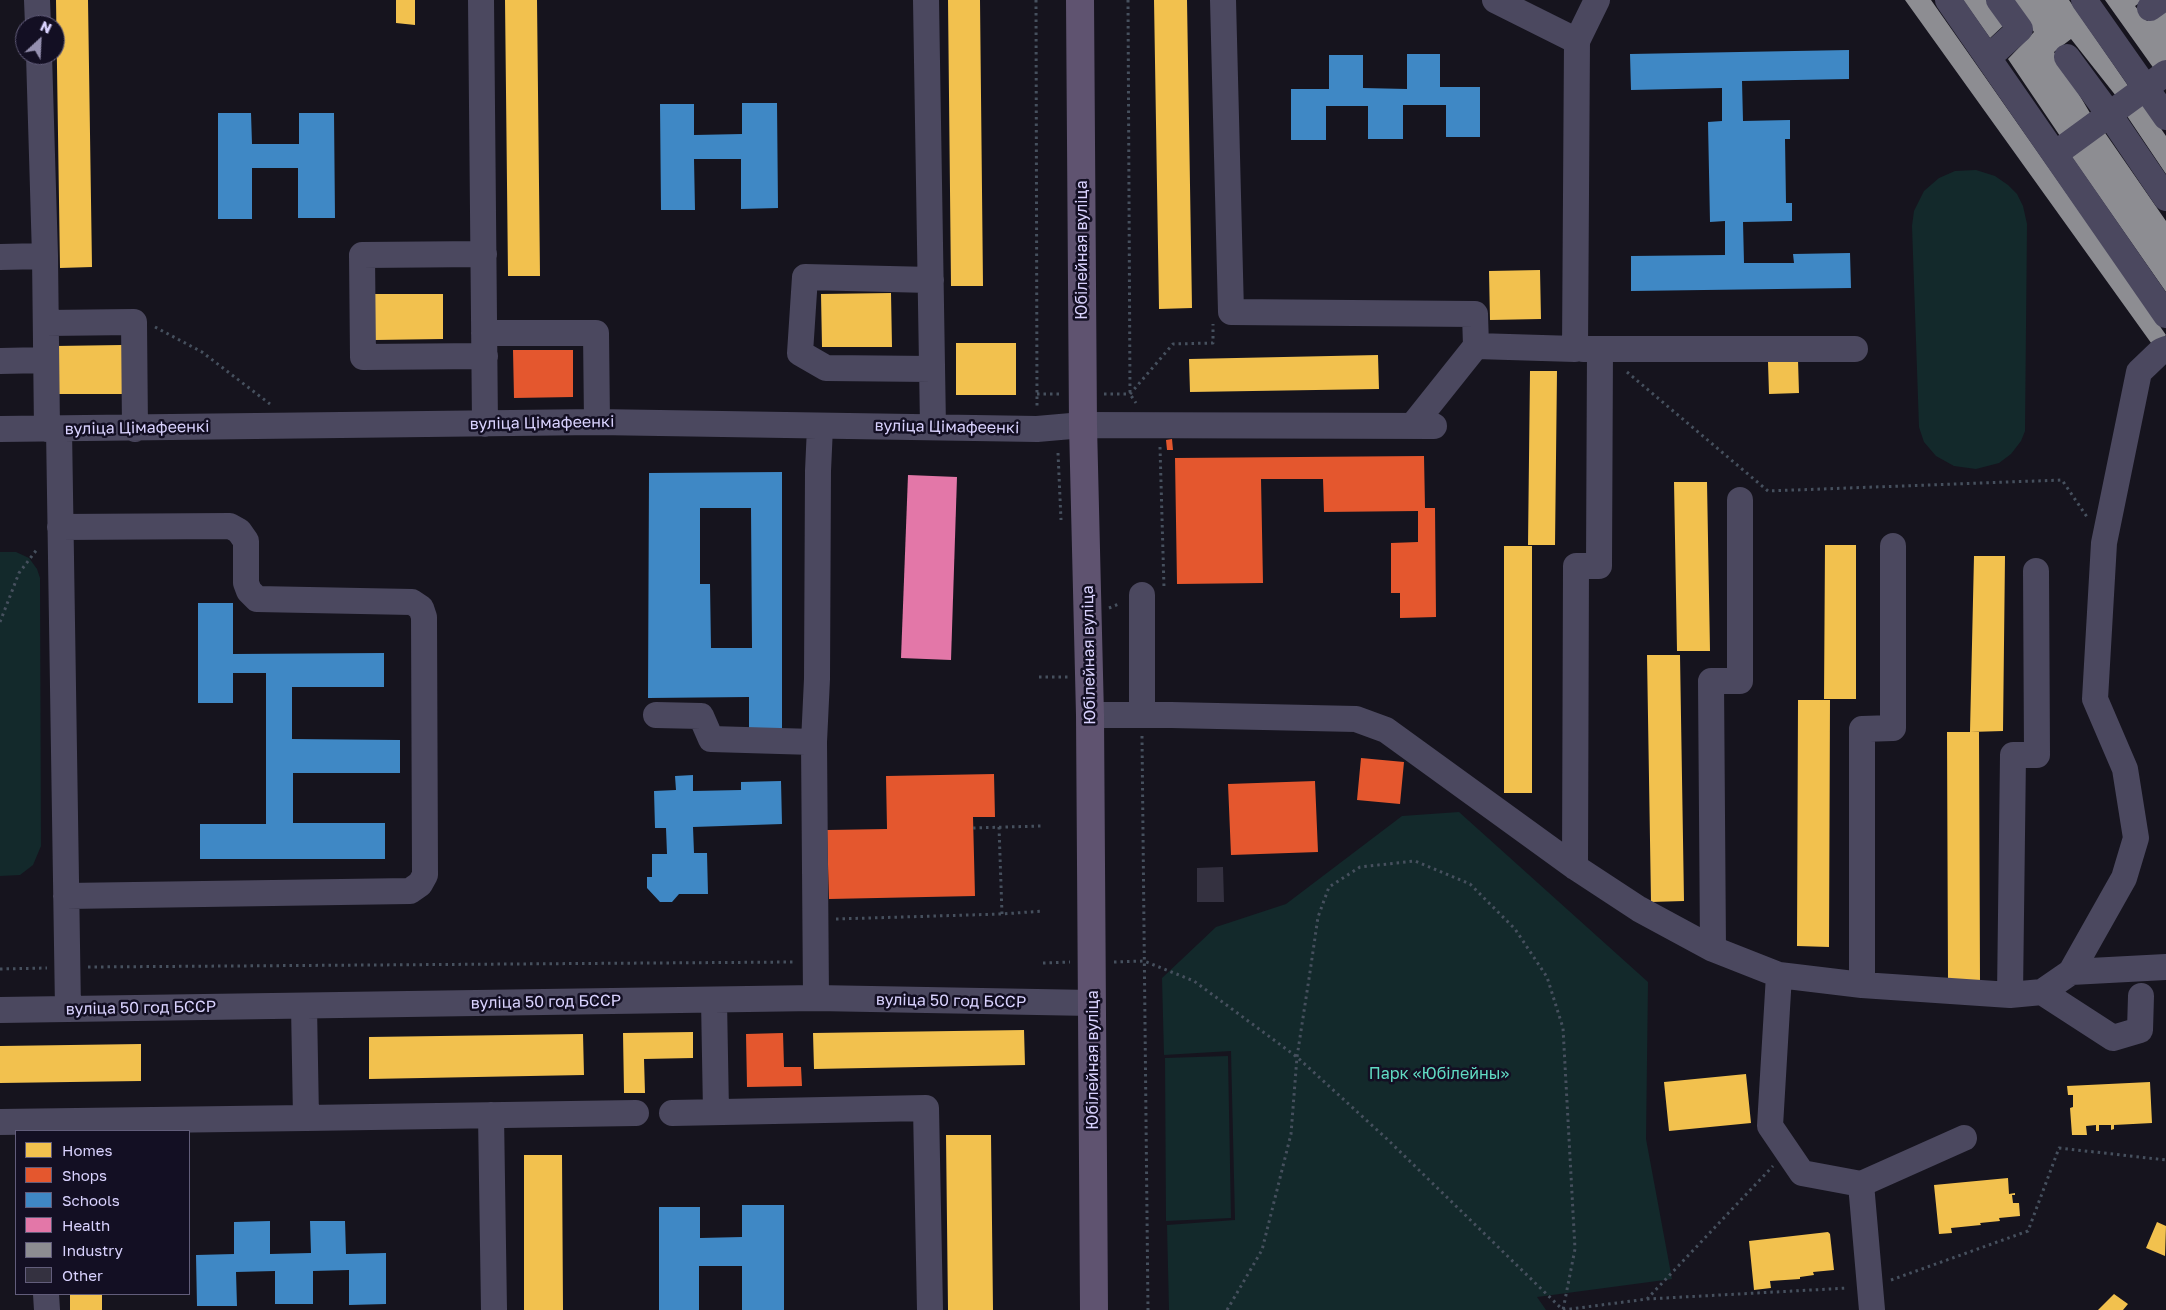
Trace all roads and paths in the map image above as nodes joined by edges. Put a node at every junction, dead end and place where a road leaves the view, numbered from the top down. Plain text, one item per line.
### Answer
1 (37, 0) edge
2 (481, 0) edge
3 (926, 0) edge
4 (1036, 0) edge
5 (1080, 0) edge
6 (1128, 0) edge
7 (1223, 0) edge
8 (1495, 0) edge
9 (1597, 0) edge
10 (1948, 0) edge
11 (1999, 0) edge
12 (2084, 0) edge
13 (38, 15) edge
14 (1576, 41) junction
15 (1989, 57) junction
16 (2068, 57) dead end
17 (39, 65) edge
18 (2156, 81) edge
19 (2109, 114) junction
20 (2166, 117) edge
21 (2056, 154) junction
22 (2166, 198) edge
23 (484, 254) junction
24 (45, 256) junction
25 (0, 257) edge
26 (931, 280) junction
27 (2166, 315) edge
28 (46, 323) junction
29 (148, 323) dead end
30 (1213, 323) dead end
31 (485, 345) junction
32 (1476, 346) junction
33 (1587, 349) junction
34 (1855, 349) dead end
35 (2166, 349) edge
36 (46, 360) junction
37 (0, 361) edge
38 (932, 369) junction
39 (1037, 394) junction
40 (1062, 394) dead end
41 (1103, 394) dead end
42 (1130, 394) junction
43 (273, 406) dead end
44 (1037, 412) dead end
45 (597, 422) junction
46 (485, 424) junction
47 (1083, 425) junction
48 (1150, 425) junction
49 (820, 426) junction
50 (933, 426) junction
51 (0, 429) edge
52 (53, 429) junction
53 (134, 429) junction
54 (1058, 453) dead end
55 (1740, 500) dead end
56 (60, 522) junction
57 (1061, 523) dead end
58 (2104, 543) junction
59 (1893, 546) dead end
60 (2036, 571) dead end
61 (1142, 595) junction
62 (1109, 608) dead end
63 (0, 622) edge
64 (1039, 677) dead end
65 (1071, 677) dead end
66 (1090, 715) junction
67 (1142, 715) junction
68 (656, 716) dead end
69 (814, 742) junction
70 (1041, 826) dead end
71 (999, 827) junction
72 (973, 828) dead end
73 (1575, 867) junction
74 (66, 896) junction
75 (1043, 911) dead end
76 (1002, 914) junction
77 (815, 920) junction
78 (1713, 950) junction
79 (1144, 961) junction
80 (816, 962) junction
81 (1070, 962) dead end
82 (1109, 962) dead end
83 (1043, 963) dead end
84 (2166, 967) edge
85 (68, 968) junction
86 (0, 969) edge
87 (2071, 972) junction
88 (1779, 975) junction
89 (1862, 985) junction
90 (2042, 992) junction
91 (2010, 995) junction
92 (2141, 996) dead end
93 (816, 998) junction
94 (714, 1000) junction
95 (1092, 1003) junction
96 (304, 1006) junction
97 (68, 1009) junction
98 (0, 1010) edge
99 (1297, 1057) junction
100 (716, 1112) junction
101 (636, 1113) dead end
102 (672, 1113) dead end
103 (491, 1115) junction
104 (306, 1118) junction
105 (0, 1122) edge
106 (43, 1126) edge
107 (1964, 1138) dead end
108 (1787, 1151) junction
109 (2166, 1160) edge
110 (1861, 1184) junction
111 (46, 1295) edge
112 (1647, 1298) junction
113 (1871, 1298) edge
114 (46, 1310) edge
115 (494, 1310) edge
116 (930, 1310) edge
117 (1094, 1310) edge
118 (1148, 1310) edge
119 (1227, 1310) edge
120 (1563, 1310) edge

1 - 13 street
2 - 23 street
3 - 26 street
4 - 39 path
5 - 47 main road, Юбілейная вуліца
6 - 42 path
7 - 32 street
8 - 14 street
9 - 14 street
10 - 15 street
11 - 15 street
12 - 18 street
14 - 33 street
15 - 21 street
16 - 19 street
17 - 24 street
18 - 19 street
18 - 20 street
19 - 21 street
19 - 22 street
21 - 27 street
23 - 31 street
23 - 31 street
24 - 25 street
24 - 28 street
26 - 38 street
26 - 38 street
28 - 36 street
28 - 53 street
29 - 43 path
30 - 42 path
31 - 45 street
31 - 46 street
32 - 33 street
32 - 48 street, вуліца Цімафеенкі
33 - 34 street
33 - 58 path
33 - 73 street
35 - 58 street
36 - 37 street
36 - 52 street
38 - 50 street
39 - 40 path
39 - 44 path
41 - 42 path
42 - 48 path
45 - 46 street, вуліца Цімафеенкі
45 - 49 street, вуліца Цімафеенкі
46 - 53 street, вуліца Цімафеенкі
47 - 48 street, вуліца Цімафеенкі
47 - 50 street, вуліца Цімафеенкі
47 - 66 main road, Юбілейная вуліца
48 - 61 path
49 - 50 street, вуліца Цімафеенкі
49 - 69 street
51 - 52 street, вуліца Цімафеенкі
52 - 53 street, вуліца Цімафеенкі
52 - 56 street
54 - 57 path
55 - 78 street
56 - 63 path
56 - 74 street
56 - 74 street
58 - 87 street
59 - 89 street
60 - 91 street
61 - 62 path
61 - 67 street
64 - 65 path
66 - 67 street
66 - 95 main road, Юбілейная вуліца
67 - 73 street
67 - 79 path
68 - 69 street
69 - 77 street
70 - 71 path
71 - 72 path
71 - 76 path
73 - 78 street
74 - 85 street
75 - 76 path
76 - 77 path
77 - 80 street
78 - 88 street
79 - 82 path
79 - 99 path
79 - 118 path
80 - 85 path
80 - 93 street
81 - 83 path
84 - 87 street
85 - 86 path
85 - 97 street
87 - 90 street
88 - 89 street
88 - 108 street
89 - 91 street
90 - 91 street
90 - 92 street
93 - 94 street, вуліца 50 год БССР
93 - 95 street, вуліца 50 год БССР
94 - 96 street, вуліца 50 год БССР
94 - 100 street
95 - 117 main road, Юбілейная вуліца
96 - 97 street, вуліца 50 год БССР
96 - 104 street
97 - 98 street, вуліца 50 год БССР
99 - 99 path
99 - 119 path
100 - 102 street
100 - 116 street
101 - 103 street
103 - 104 street
103 - 115 street
104 - 106 street
105 - 106 street
107 - 110 street
108 - 110 street
108 - 112 path
109 - 113 path
110 - 113 street
111 - 114 street
112 - 113 path
112 - 120 path

